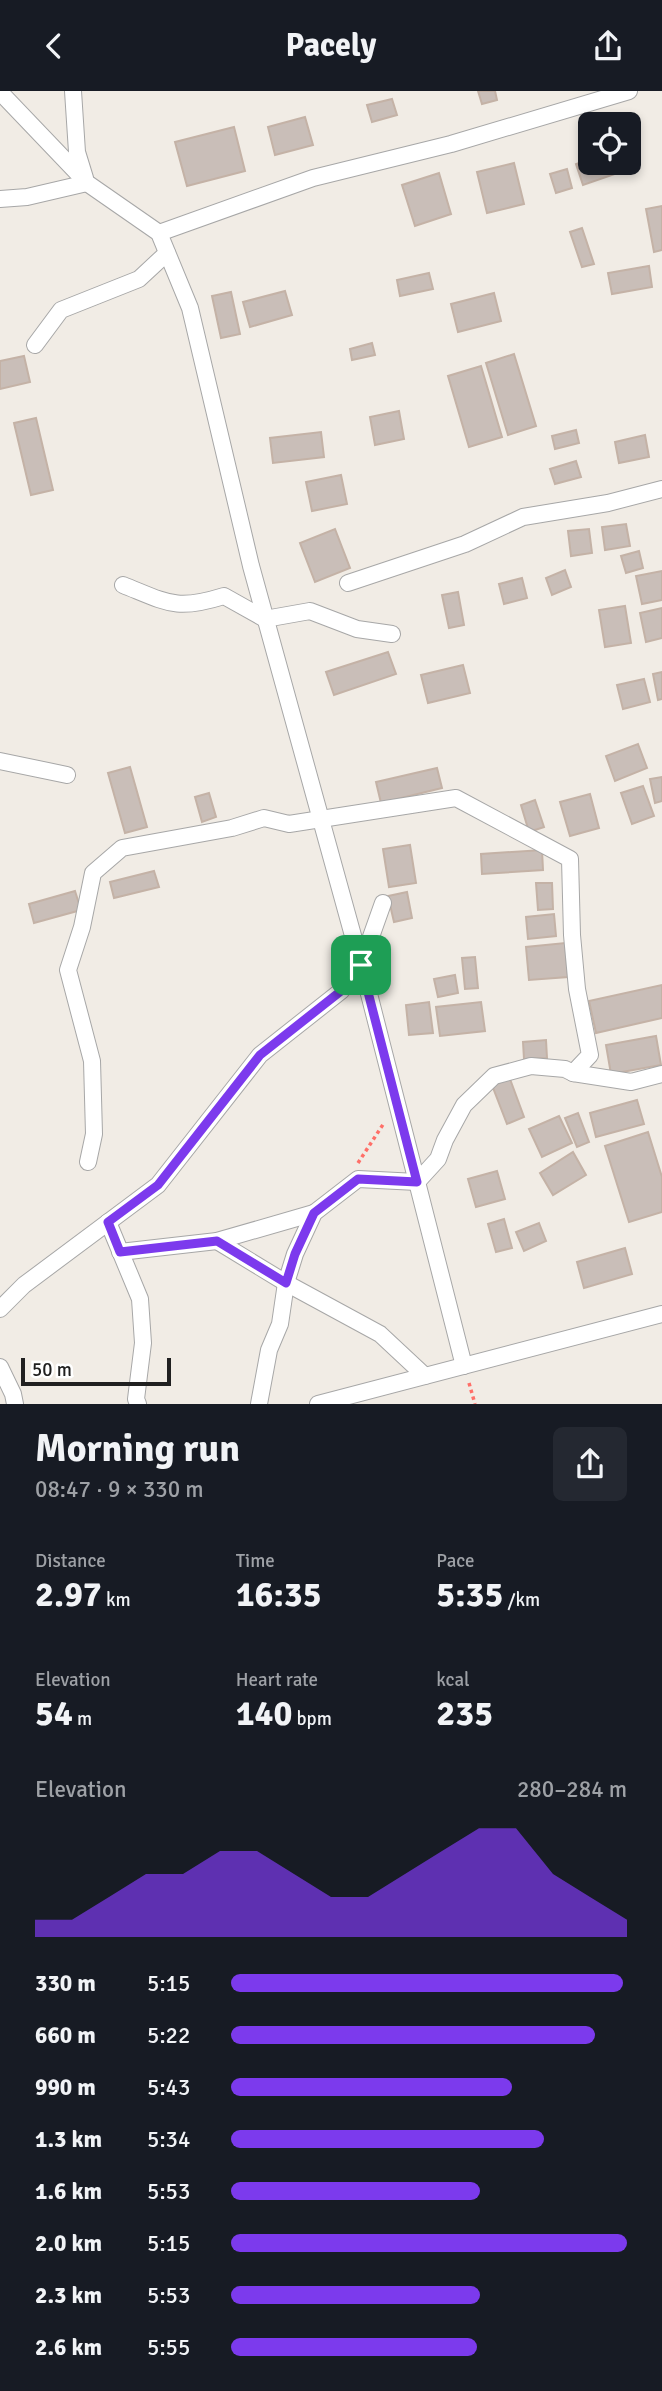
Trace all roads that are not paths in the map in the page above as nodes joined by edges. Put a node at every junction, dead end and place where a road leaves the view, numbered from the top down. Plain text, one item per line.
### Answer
1 (73, 91) edge
2 (629, 91) edge
3 (0, 92) edge
4 (87, 183) junction
5 (0, 199) edge
6 (159, 233) junction
7 (167, 253) junction
8 (35, 345) dead end
9 (662, 489) edge
10 (348, 583) dead end
11 (124, 585) dead end
12 (265, 619) junction
13 (392, 634) dead end
14 (0, 761) edge
15 (67, 775) dead end
16 (320, 820) junction
17 (383, 903) dead end
18 (361, 965) junction
19 (573, 1073) junction
20 (662, 1074) edge
21 (88, 1162) dead end
22 (417, 1182) junction
23 (314, 1213) junction
24 (108, 1222) junction
25 (217, 1241) junction
26 (120, 1252) junction
27 (286, 1283) junction
28 (0, 1309) edge
29 (662, 1314) edge
30 (0, 1367) edge
31 (464, 1367) junction
32 (425, 1376) junction
33 (15, 1404) edge
34 (138, 1404) edge
35 (259, 1404) edge
36 (318, 1404) edge

1 - 4 street
2 - 6 street
3 - 4 street
4 - 5 street
4 - 6 street
6 - 7 street
7 - 8 street
7 - 12 street
9 - 10 street
11 - 12 street
12 - 13 street
12 - 16 street
14 - 15 street
16 - 18 street
16 - 19 street
16 - 21 street
17 - 18 street
18 - 22 street
18 - 24 street
19 - 20 street
19 - 22 street
22 - 23 street
22 - 31 street
23 - 25 street
23 - 27 street
24 - 26 street
24 - 28 street
25 - 26 street
25 - 27 street
26 - 34 street
27 - 32 street
27 - 35 street
29 - 31 street
30 - 33 street
31 - 32 street
32 - 36 street

